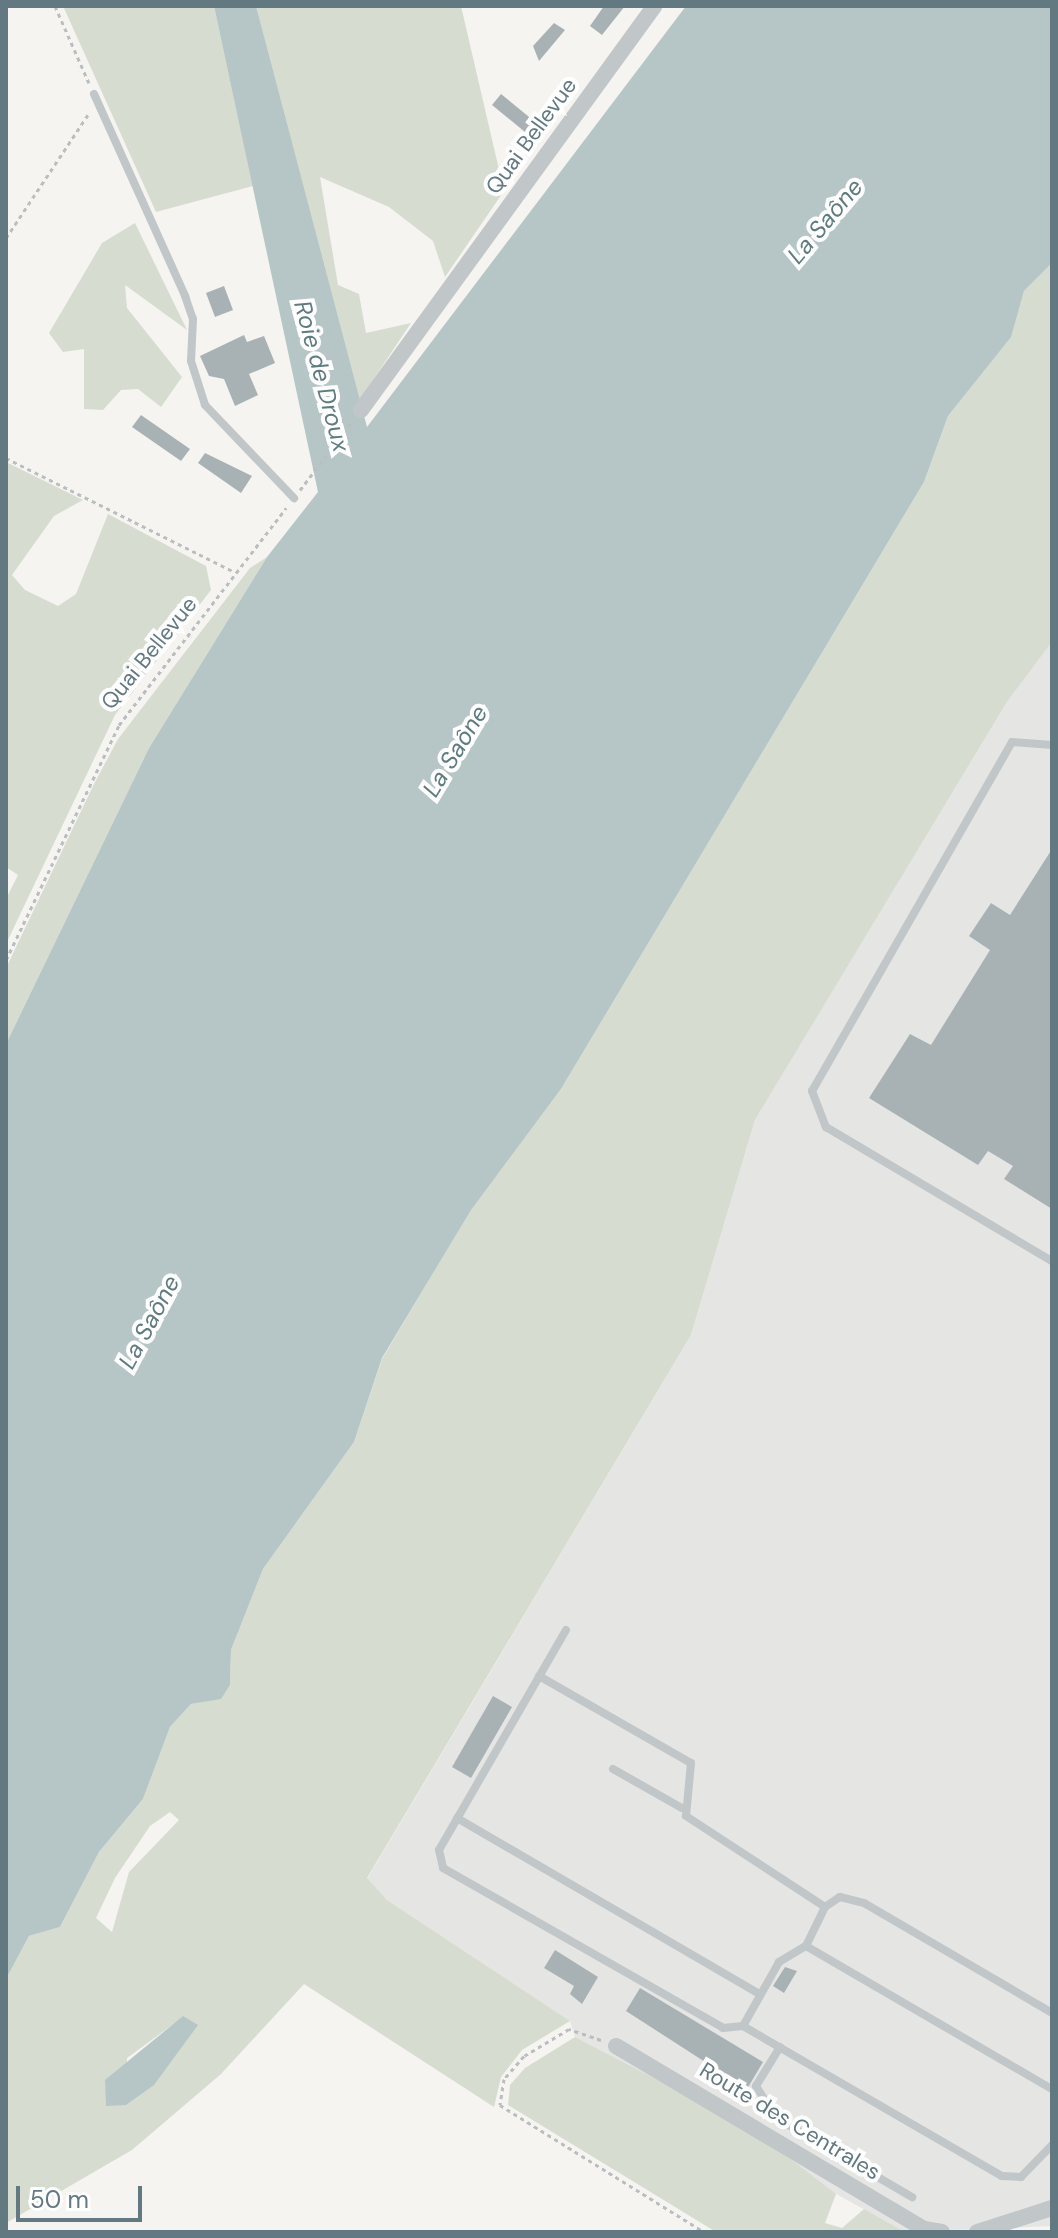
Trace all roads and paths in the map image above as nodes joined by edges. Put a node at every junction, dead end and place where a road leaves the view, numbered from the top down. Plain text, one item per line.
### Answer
1 (55, 6) edge
2 (654, 6) edge
3 (94, 94) junction
4 (6, 238) edge
5 (361, 410) joint
6 (6, 458) edge
7 (294, 498) junction
8 (235, 572) junction
9 (1052, 745) edge
10 (6, 960) edge
11 (1052, 1261) edge
12 (566, 1630) dead end
13 (539, 1676) junction
14 (613, 1769) dead end
15 (682, 1808) junction
16 (457, 1818) junction
17 (825, 1907) junction
18 (806, 1946) junction
19 (760, 1994) junction
20 (1052, 2013) edge
21 (743, 2026) junction
22 (616, 2046) joint
23 (780, 2047) junction
24 (1052, 2089) edge
25 (1052, 2145) edge
26 (912, 2197) dead end
27 (1052, 2208) edge
28 (704, 2232) edge
29 (942, 2232) edge
30 (977, 2232) edge

1 - 3 path
2 - 5 street, Quai Bellevue
3 - 4 path
3 - 7 lane
5 - 7 path, Quai Bellevue
6 - 8 path
7 - 8 path, Quai Bellevue
8 - 10 path, Quai Bellevue
9 - 11 lane
12 - 13 lane
13 - 15 lane
13 - 16 lane
14 - 15 lane
15 - 17 lane
16 - 19 lane
16 - 21 lane
17 - 18 lane
17 - 20 lane
18 - 19 lane
18 - 24 lane
19 - 21 lane
21 - 23 lane
22 - 28 path
22 - 29 street, Route des Centrales
23 - 25 lane
23 - 26 lane
27 - 30 street

